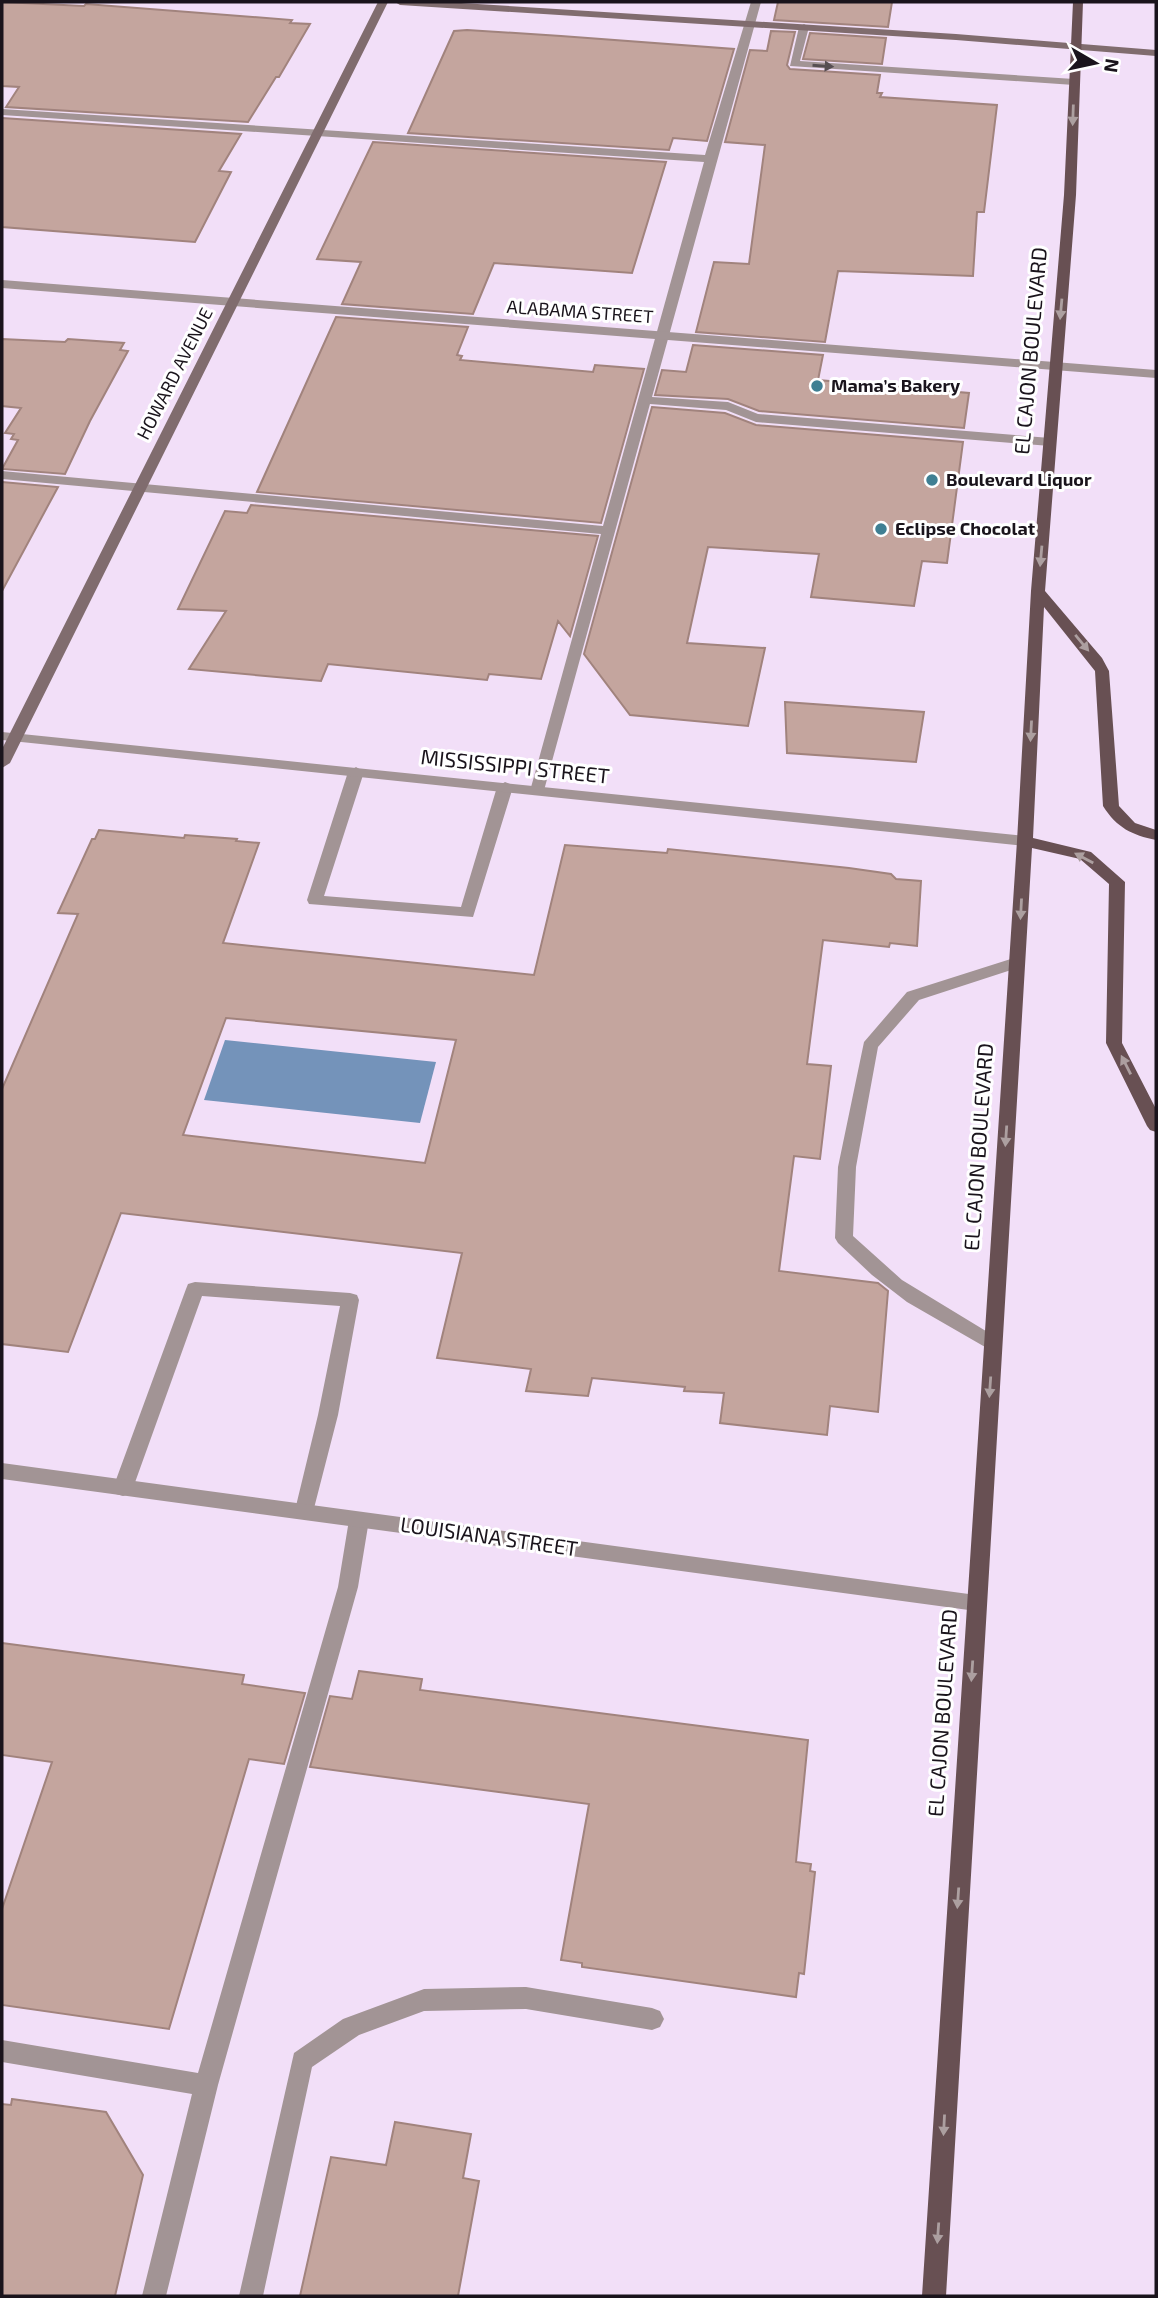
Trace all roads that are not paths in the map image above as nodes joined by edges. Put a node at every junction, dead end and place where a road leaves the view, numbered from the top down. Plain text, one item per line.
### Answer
1 (383, 2) edge
2 (400, 2) edge
3 (755, 2) edge
4 (1078, 2) edge
5 (750, 23) junction
6 (804, 27) junction
7 (1075, 46) junction
8 (1156, 52) edge
9 (1074, 82) junction
10 (2, 112) edge
11 (317, 134) junction
12 (710, 159) junction
13 (2, 284) edge
14 (233, 302) junction
15 (664, 336) junction
16 (1056, 366) junction
17 (1156, 374) edge
18 (646, 400) junction
19 (1050, 442) junction
20 (2, 475) edge
21 (140, 487) junction
22 (610, 531) junction
23 (1038, 591) junction
24 (8, 736) edge
25 (2, 763) edge
26 (356, 772) junction
27 (505, 788) junction
28 (538, 791) junction
29 (1156, 835) edge
30 (1025, 841) junction
31 (1017, 962) junction
32 (1156, 1126) edge
33 (992, 1344) junction
34 (2, 1471) edge
35 (123, 1488) junction
36 (305, 1510) junction
37 (359, 1520) junction
38 (976, 1603) junction
39 (652, 2019) dead end
40 (2, 2051) edge
41 (206, 2085) junction
42 (154, 2296) edge
43 (251, 2296) edge
44 (934, 2296) edge

1 - 11 street, HOWARD AVENUE
2 - 5 street
3 - 5 street
4 - 7 main road, EL CAJON BOULEVARD
5 - 6 street
5 - 12 street
6 - 7 street
6 -> 9 street
7 - 8 street
7 - 9 main road, EL CAJON BOULEVARD
9 -> 16 main road, EL CAJON BOULEVARD
10 - 11 street
11 - 12 street
11 - 14 street, HOWARD AVENUE
12 - 15 street
13 - 14 street, ALABAMA STREET
14 - 15 street, ALABAMA STREET
14 - 21 street, HOWARD AVENUE
15 - 16 street, ALABAMA STREET
15 - 18 street
16 - 17 street, ALABAMA STREET
16 - 19 main road, EL CAJON BOULEVARD
18 - 19 street
18 - 22 street
19 -> 23 main road, EL CAJON BOULEVARD
20 - 21 street
21 - 22 street
21 - 24 street, HOWARD AVENUE
22 - 28 street
23 -> 29 main road
23 -> 30 main road, EL CAJON BOULEVARD
24 - 25 street, HOWARD AVENUE
24 - 26 street, MISSISSIPPI STREET
26 - 27 street, MISSISSIPPI STREET
26 - 27 street
27 - 28 street, MISSISSIPPI STREET
28 - 30 street, MISSISSIPPI STREET
30 -> 31 main road, EL CAJON BOULEVARD
32 -> 30 main road
31 -> 33 main road, EL CAJON BOULEVARD
31 - 33 street
33 -> 38 main road, EL CAJON BOULEVARD
34 - 35 street, LOUISIANA STREET
35 - 36 street, LOUISIANA STREET
35 - 36 street
36 - 37 street, LOUISIANA STREET
37 - 38 street, LOUISIANA STREET
37 - 41 street
38 -> 44 main road, EL CAJON BOULEVARD
39 - 43 street
40 - 41 street
41 - 42 street

